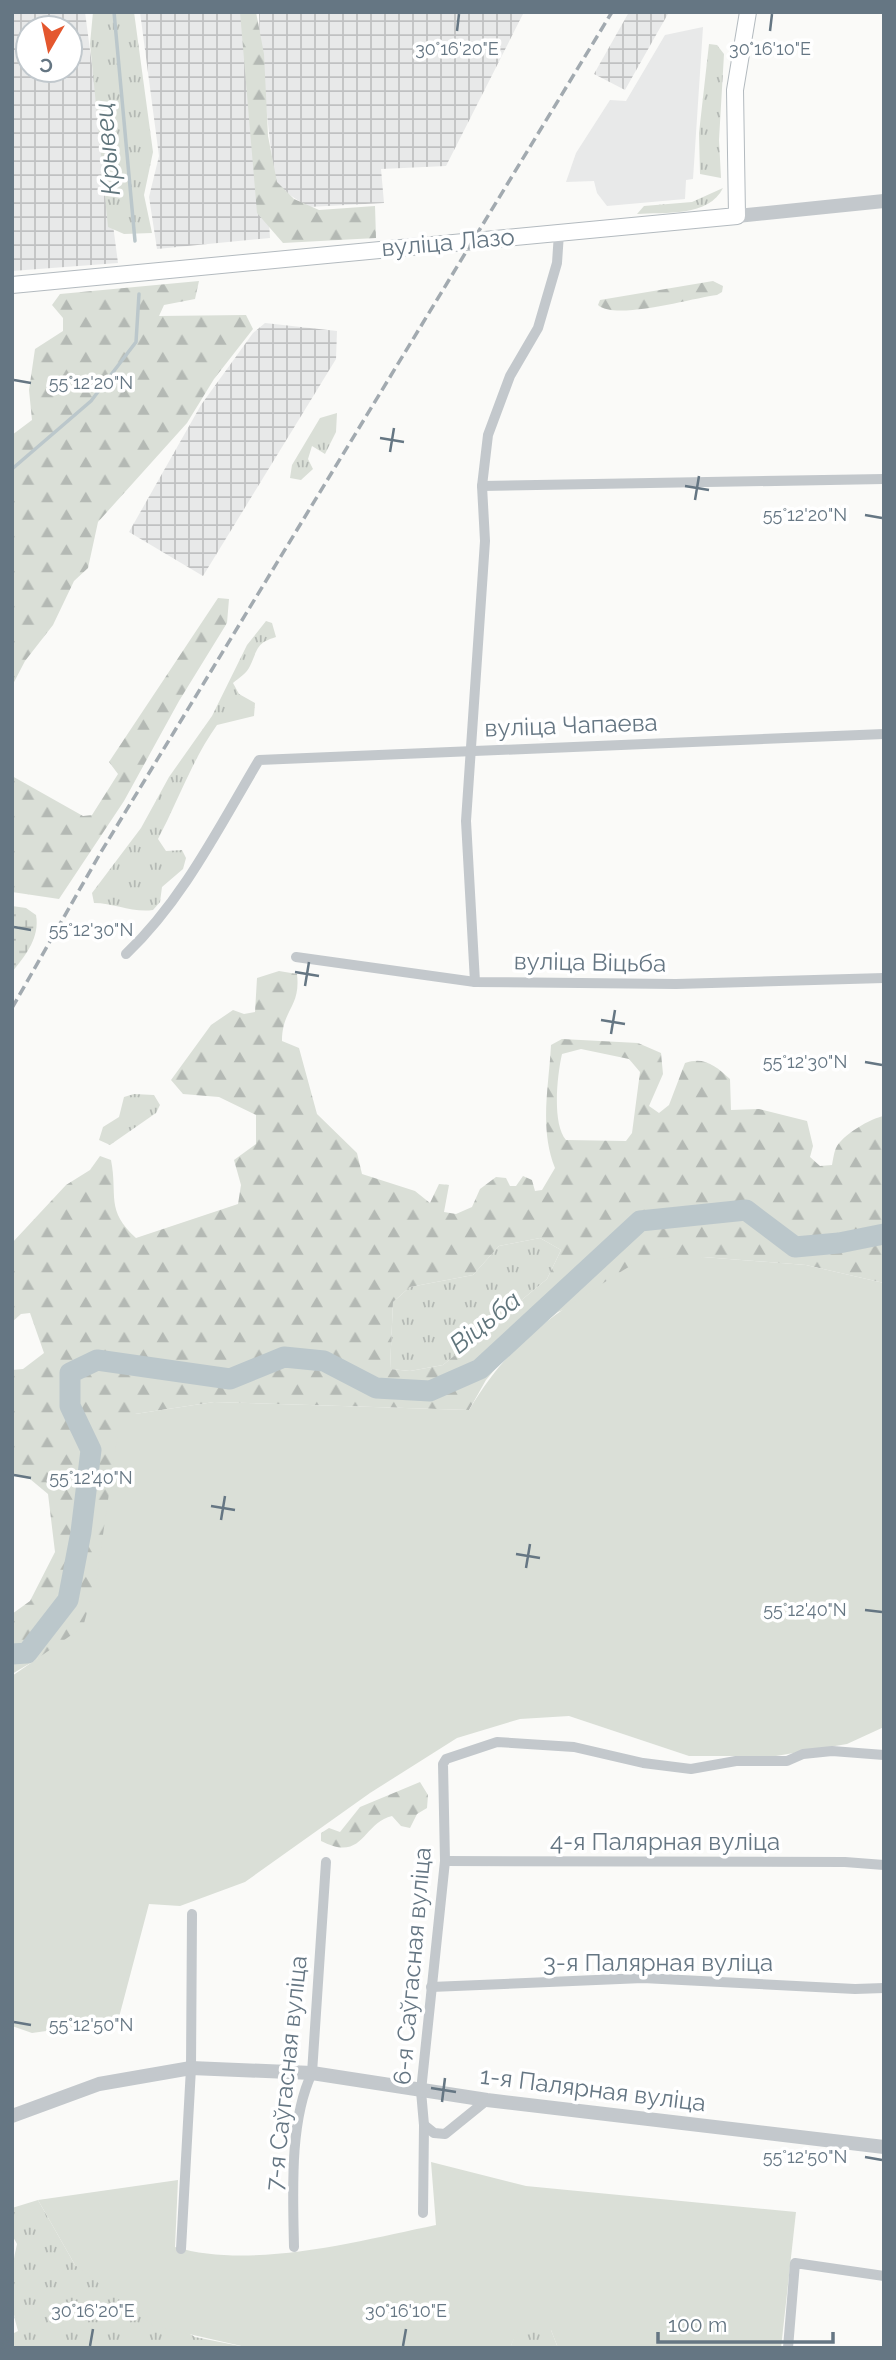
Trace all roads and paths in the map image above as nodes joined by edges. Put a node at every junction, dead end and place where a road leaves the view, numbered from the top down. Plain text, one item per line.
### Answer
1 (748, 12) edge
2 (884, 201) edge
3 (737, 216) junction
4 (559, 233) junction
5 (12, 285) edge
6 (884, 479) edge
7 (482, 486) junction
8 (884, 734) edge
9 (469, 750) junction
10 (126, 954) dead end
11 (296, 957) dead end
12 (884, 978) edge
13 (475, 982) junction
14 (884, 1755) edge
15 (445, 1861) junction
16 (326, 1862) dead end
17 (884, 1865) edge
18 (192, 1914) dead end
19 (431, 1987) junction
20 (884, 1987) edge
21 (191, 2068) junction
22 (312, 2073) junction
23 (421, 2091) junction
24 (487, 2101) junction
25 (12, 2116) edge
26 (425, 2126) junction
27 (884, 2147) edge
28 (423, 2213) dead end
29 (294, 2246) dead end
30 (181, 2249) dead end
31 (884, 2276) edge
32 (788, 2348) edge

1 - 3 main road
2 - 3 street, вуліца Лазо
3 - 4 main road, вуліца Лазо
4 - 5 main road, вуліца Лазо
4 - 7 street
6 - 7 street
7 - 9 street
8 - 9 street, вуліца Чапаева
9 - 10 street, вуліца Чапаева
9 - 13 street
11 - 13 street, вуліца Віцьба
12 - 13 street, вуліца Віцьба
14 - 15 street, 6-я Саўгасная вуліца
15 - 17 street, 4-я Палярная вуліца
15 - 19 street, 6-я Саўгасная вуліца
16 - 22 street, 7-я Саўгасная вуліца
18 - 21 street
19 - 20 street, 3-я Палярная вуліца
19 - 23 street, 6-я Саўгасная вуліца
21 - 22 street, 1-я Палярная вуліца
21 - 25 street, 1-я Палярная вуліца
21 - 30 street
22 - 23 street, 1-я Палярная вуліца
22 - 29 street, 7-я Саўгасная вуліца
23 - 24 street, 1-я Палярная вуліца
23 - 26 street, 6-я Саўгасная вуліца
24 - 26 street
24 - 27 street, 1-я Палярная вуліца
26 - 28 street, 6-я Саўгасная вуліца
31 - 32 street

